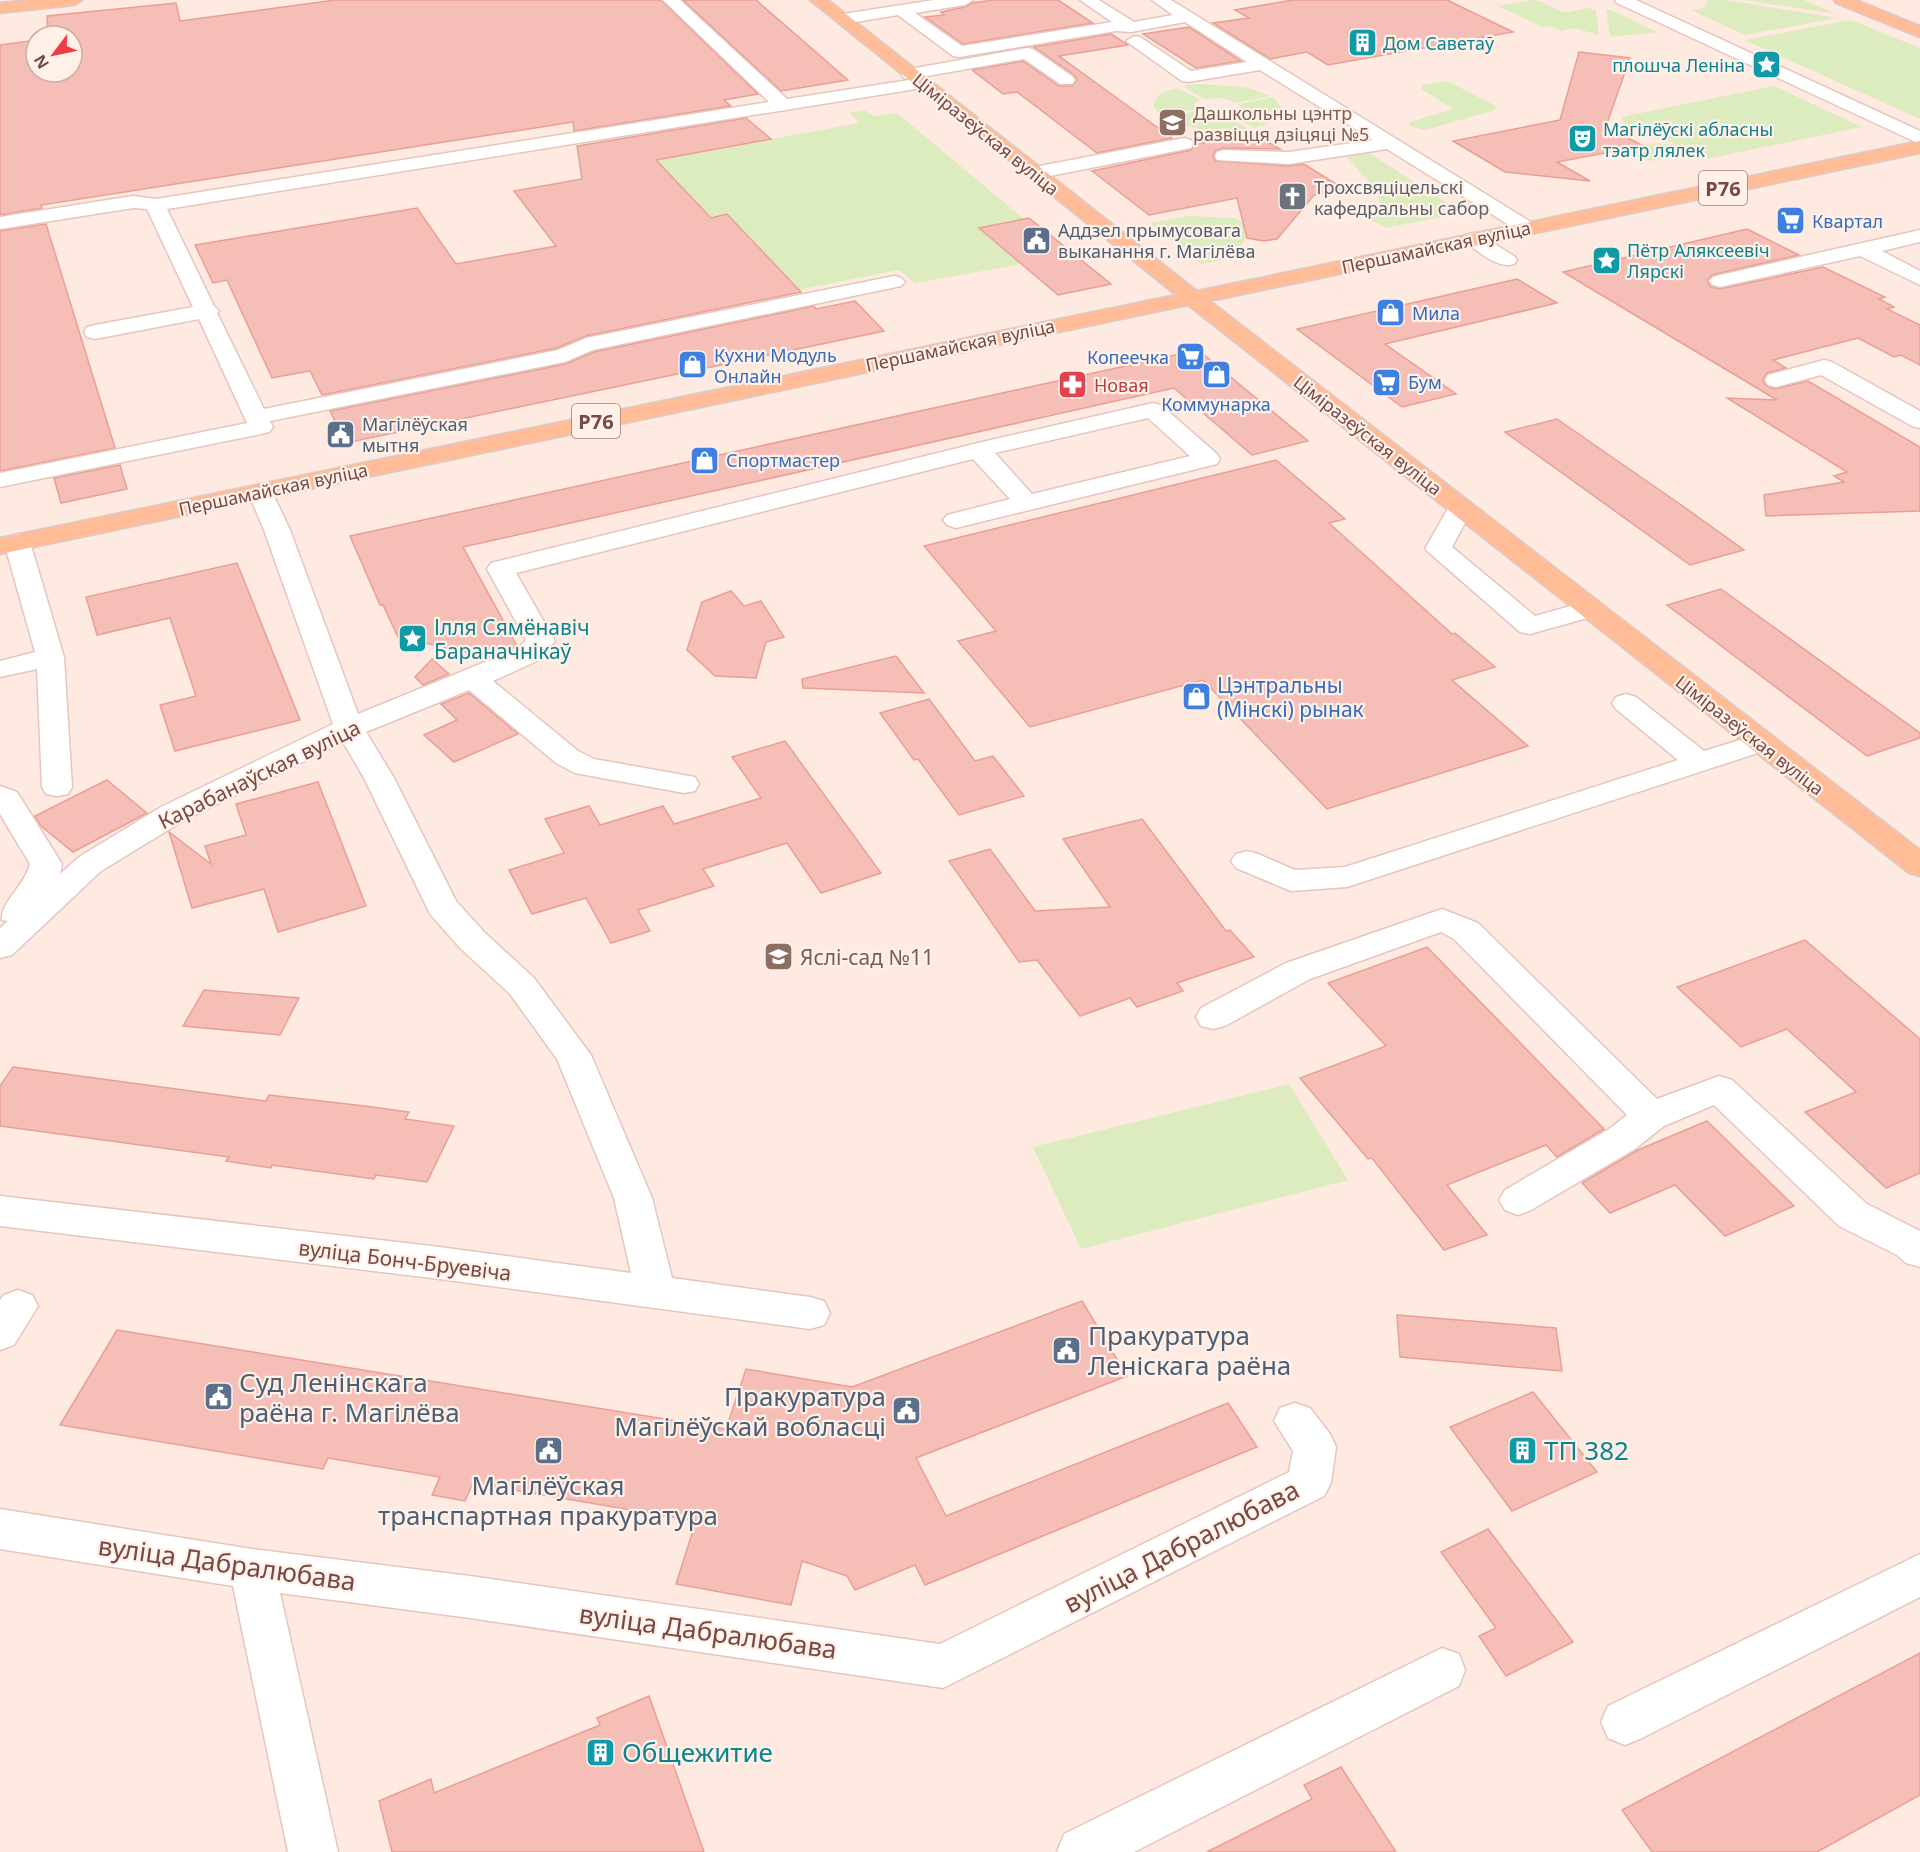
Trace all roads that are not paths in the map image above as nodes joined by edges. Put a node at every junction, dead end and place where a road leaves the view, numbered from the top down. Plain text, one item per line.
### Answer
1 (0, 0) edge
2 (4, 0) edge
3 (74, 0) edge
4 (671, 0) edge
5 (965, 0) edge
6 (1088, 0) edge
7 (1160, 0) edge
8 (1623, 0) edge
9 (1842, 0) edge
10 (1873, 0) edge
11 (850, 1) edge
12 (821, 2) edge
13 (0, 8) edge
14 (901, 10) junction
15 (1188, 17) junction
16 (843, 19) junction
17 (1920, 19) edge
18 (1920, 32) edge
19 (1133, 34) junction
20 (1263, 64) junction
21 (916, 78) junction
22 (1066, 80) dead end
23 (783, 105) junction
24 (1920, 138) edge
25 (1391, 143) junction
26 (1184, 144) dead end
27 (1920, 147) edge
28 (1224, 156) dead end
29 (1035, 173) junction
30 (156, 205) junction
31 (0, 223) edge
32 (1527, 228) junction
33 (1920, 236) edge
34 (1473, 239) junction
35 (1863, 249) junction
36 (1508, 260) dead end
37 (1920, 279) edge
38 (1720, 281) dead end
39 (894, 282) dead end
40 (1191, 297) junction
41 (208, 311) junction
42 (95, 332) dead end
43 (1776, 380) dead end
44 (257, 417) junction
45 (1920, 422) edge
46 (978, 450) junction
47 (0, 480) edge
48 (260, 492) junction
49 (1027, 503) junction
50 (1460, 508) junction
51 (956, 520) dead end
52 (9, 544) edge
53 (1588, 609) junction
54 (50, 657) junction
55 (0, 669) edge
56 (473, 679) junction
57 (1626, 703) dead end
58 (350, 728) junction
59 (1760, 743) junction
60 (1699, 762) junction
61 (684, 784) dead end
62 (57, 787) dead end
63 (0, 795) edge
64 (1247, 861) dead end
65 (1920, 866) edge
66 (0, 927) edge
67 (0, 947) edge
68 (1213, 1017) dead end
69 (1651, 1116) junction
70 (1518, 1200) dead end
71 (0, 1211) edge
72 (1920, 1252) edge
73 (655, 1292) junction
74 (810, 1314) dead end
75 (1295, 1421) dead end
76 (0, 1529) edge
77 (252, 1569) junction
78 (1920, 1574) edge
79 (1442, 1670) dead end
80 (1625, 1722) dead end
81 (313, 1852) edge
82 (1082, 1852) edge

1 - 2 main road
3 - 13 main road
4 - 23 street
5 - 14 street
6 - 19 street
7 - 15 street
8 - 24 street
9 - 18 main road
10 - 17 main road
11 - 12 street
12 - 16 main road, Ціміразеўская вуліца
14 - 16 street
14 - 19 street
15 - 19 street
15 - 20 street
16 - 21 main road, Ціміразеўская вуліца
19 - 20 street
20 - 25 street
21 - 22 street
21 - 23 street
21 - 29 main road, Ціміразеўская вуліца
23 - 30 street
25 - 28 street
25 - 32 street
26 - 29 street
27 - 32 main road, Першамайская вуліца / Р76
29 - 40 main road, Ціміразеўская вуліца
30 - 31 street
30 - 41 street
32 - 34 main road, Першамайская вуліца / Р76
33 - 35 street
34 - 36 street
34 - 40 main road, Першамайская вуліца / Р76
35 - 37 street
35 - 38 street
39 - 44 street
40 - 48 main road, Першамайская вуліца / Р76
40 - 50 main road, Ціміразеўская вуліца
41 - 42 street
41 - 44 street
43 - 45 street
44 - 47 street
46 - 49 street
46 - 49 street
46 - 56 street, Карабанаўская вуліца
48 - 52 main road, Першамайская вуліца / Р76
48 - 58 street
49 - 51 street
50 - 53 main road, Ціміразеўская вуліца
50 - 53 street
52 - 54 street
53 - 59 main road, Ціміразеўская вуліца
54 - 55 street
54 - 62 street
56 - 58 street, Карабанаўская вуліца
56 - 61 street
57 - 60 street
58 - 67 street, Карабанаўская вуліца
58 - 73 street
59 - 60 street
59 - 65 main road, Ціміразеўская вуліца
60 - 64 street
63 - 66 street
68 - 69 street
69 - 70 street
69 - 72 street
71 - 73 street, вуліца Бонч-Бруевіча
73 - 74 street, вуліца Бонч-Бруевіча
75 - 77 street, вуліца Дабралюбава
76 - 77 street, вуліца Дабралюбава
77 - 81 street
78 - 80 street
79 - 82 street

